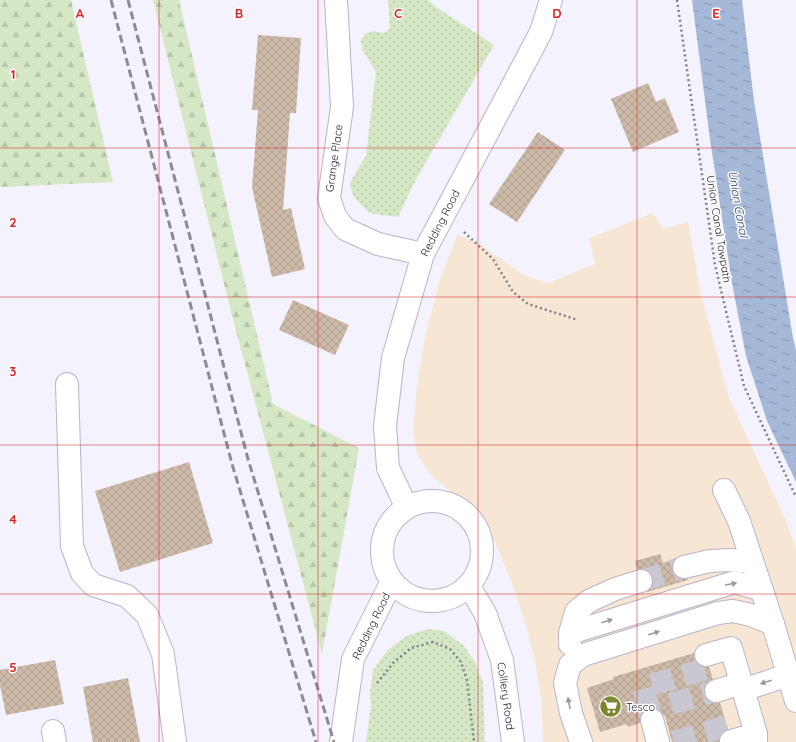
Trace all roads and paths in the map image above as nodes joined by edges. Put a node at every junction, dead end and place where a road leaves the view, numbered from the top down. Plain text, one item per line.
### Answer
1 (336, 0) edge
2 (551, 0) edge
3 (677, 0) edge
4 (462, 230) dead end
5 (422, 254) junction
6 (578, 320) dead end
7 (67, 384) dead end
8 (724, 490) dead end
9 (796, 497) edge
10 (407, 508) junction
11 (752, 562) junction
12 (684, 567) tunnel mouth
13 (641, 581) tunnel mouth
14 (392, 582) junction
15 (469, 586) junction
16 (762, 590) junction
17 (773, 624) junction
18 (570, 633) junction
19 (719, 657) dead end
20 (570, 665) junction
21 (788, 675) junction
22 (375, 685) dead end
23 (743, 690) junction
24 (718, 698) tunnel mouth
25 (796, 701) edge
26 (755, 732) edge
27 (342, 733) edge
28 (729, 734) tunnel mouth
29 (175, 742) edge
30 (474, 742) edge
31 (513, 742) edge
32 (581, 742) edge

1 - 5 main road, Grange Place
2 - 5 main road, Redding Road
3 - 9 path, Union Canal Towpath
4 - 6 path
5 - 10 main road, Redding Road
7 - 29 main road
8 - 11 main road
10 - 14 main road
10 - 15 main road
11 - 12 main road
11 - 16 main road
13 - 18 main road
14 - 15 main road
14 - 27 main road, Redding Road
15 - 31 main road, Colliery Road
16 - 17 main road
18 -> 16 main road
20 -> 17 main road
17 - 21 main road
18 - 20 main road
19 - 23 main road
32 -> 20 main road
21 -> 23 main road
21 - 25 main road
22 - 30 path
23 - 24 main road
23 - 26 main road
26 - 28 main road

